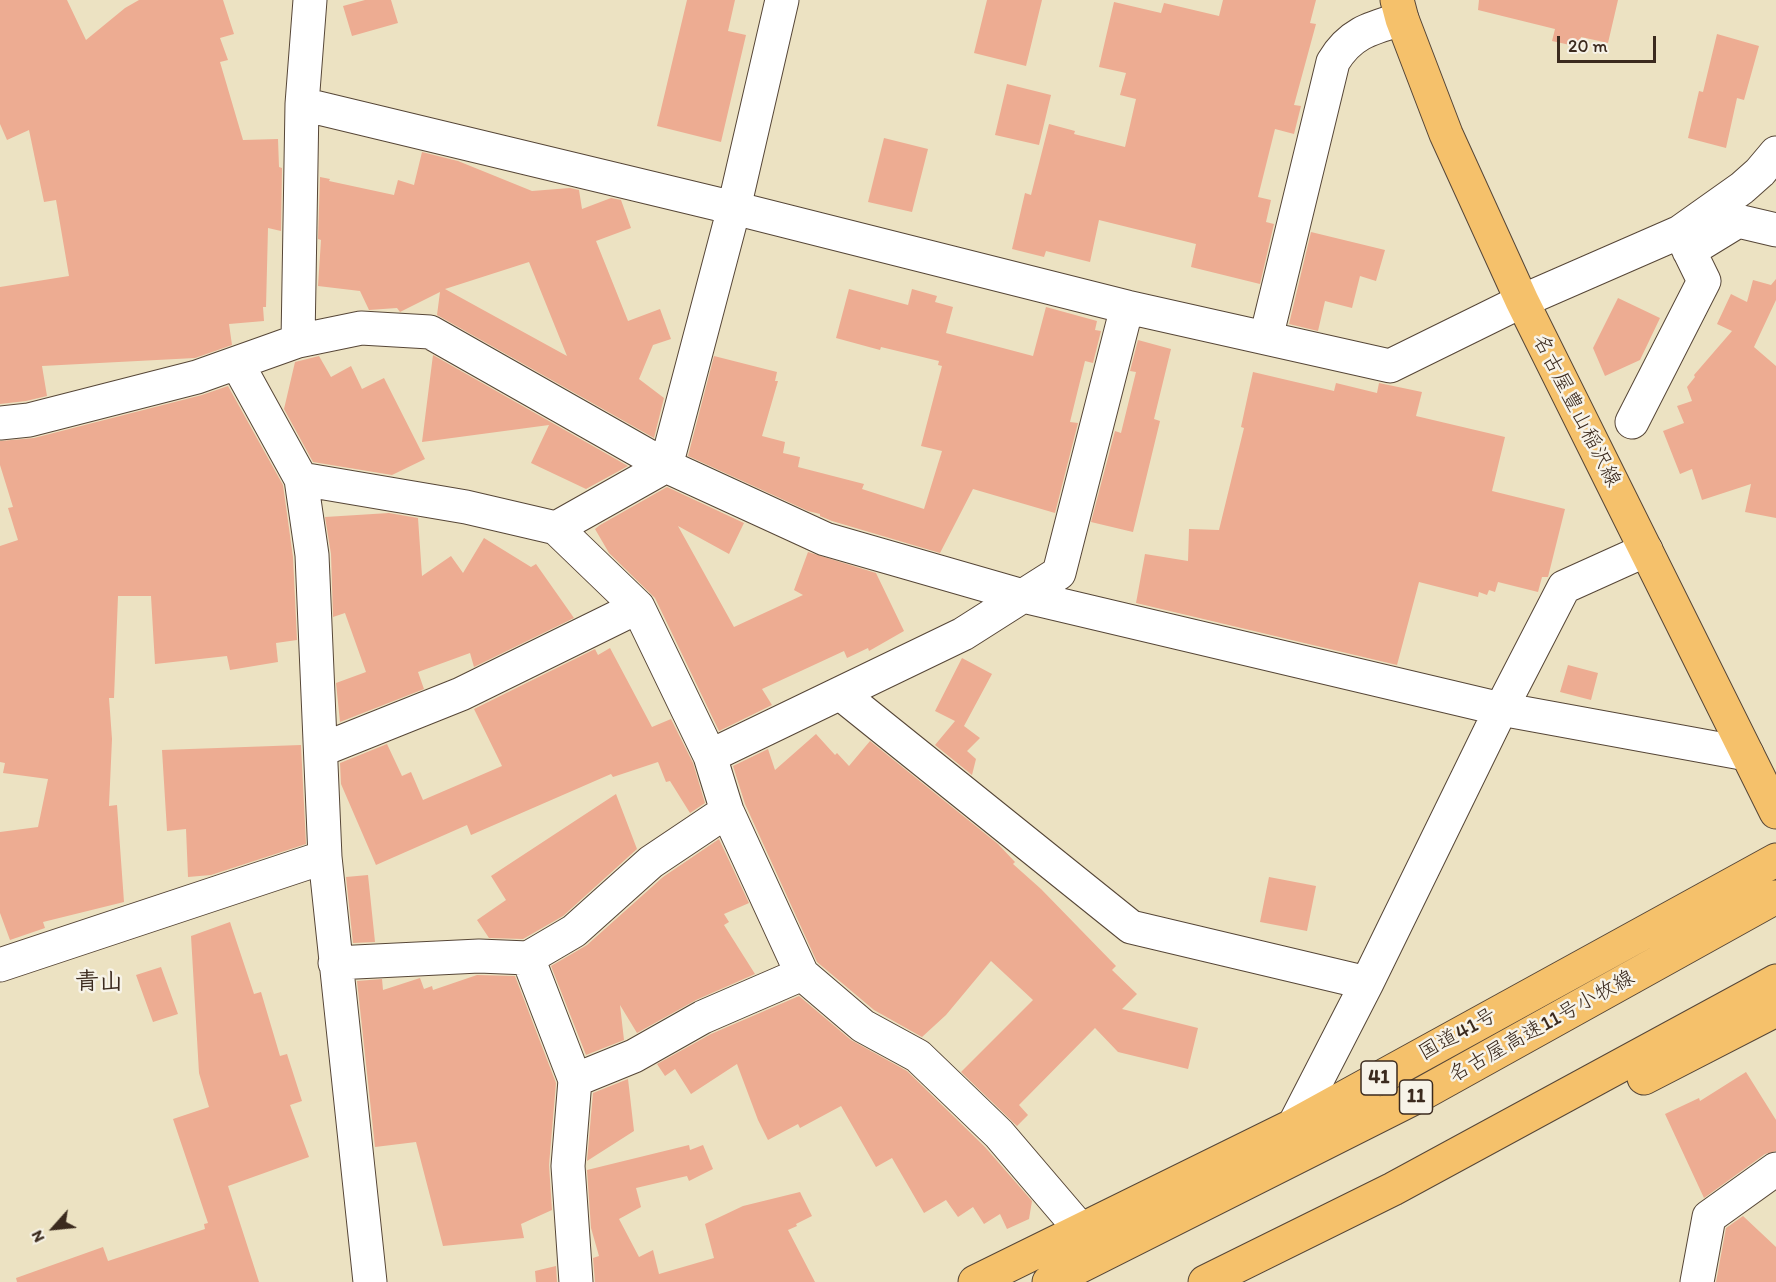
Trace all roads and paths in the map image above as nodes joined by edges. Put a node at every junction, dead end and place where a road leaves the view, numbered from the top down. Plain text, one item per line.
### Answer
1 (310, 0) edge
2 (782, 0) edge
3 (1400, 9) edge
4 (302, 104) junction
5 (1776, 153) edge
6 (734, 208) junction
7 (1776, 230) edge
8 (1685, 241) junction
9 (1522, 301) junction
10 (1126, 307) junction
11 (1266, 338) junction
12 (298, 341) junction
13 (237, 363) junction
14 (1632, 422) dead end
15 (0, 423) edge
16 (666, 466) junction
17 (301, 479) junction
18 (556, 528) junction
19 (1646, 550) junction
20 (1023, 596) junction
21 (638, 607) junction
22 (841, 694) junction
23 (1501, 709) junction
24 (321, 750) junction
25 (1747, 754) junction
26 (710, 756) junction
27 (727, 811) junction
28 (1776, 813) edge
29 (325, 857) junction
30 (1776, 860) edge
31 (1776, 897) edge
32 (528, 958) junction
33 (335, 963) junction
34 (0, 965) edge
35 (802, 974) junction
36 (1776, 981) edge
37 (1367, 982) junction
38 (1776, 1010) edge
39 (575, 1080) junction
40 (1294, 1125) junction
41 (1776, 1170) edge
42 (1081, 1230) junction
43 (370, 1282) edge
44 (576, 1282) edge
45 (975, 1282) edge
46 (1049, 1282) edge
47 (1205, 1282) edge
48 (1249, 1282) edge
49 (1697, 1282) edge

1 - 4 street
2 - 6 street
3 - 9 main road, 名古屋豊山稲沢線
3 - 11 street
4 - 6 street
4 - 12 street
5 - 8 street
6 - 10 street
6 - 16 street
7 - 8 street
8 - 9 street
8 - 14 street
9 - 11 street
9 - 19 main road, 名古屋豊山稲沢線
10 - 11 street
10 - 20 street
12 - 13 street
12 - 16 street
13 - 15 street
13 - 17 street
16 - 18 street
16 - 20 street
17 - 18 street
17 - 24 street
18 - 21 street
19 - 23 street
19 - 25 main road, 名古屋豊山稲沢線
20 - 22 street
20 - 23 street
21 - 24 street
21 - 26 street
22 - 26 street
22 - 37 street
23 - 25 street
23 - 37 street
24 - 29 street
25 - 28 main road, 名古屋豊山稲沢線
26 - 27 street
27 - 32 street
27 - 35 street
29 - 33 street
29 - 34 street
30 - 40 main road, 国道41号 / 41
31 - 46 main road, 名古屋高速11号小牧線 / 11
32 - 33 street
32 - 39 street
33 - 43 street
35 - 39 street
35 - 42 street
36 - 47 main road
37 - 40 street
38 - 48 main road
39 - 44 street
40 - 42 main road, 国道41号 / 41
41 - 49 street
42 - 45 main road, 国道41号 / 41

